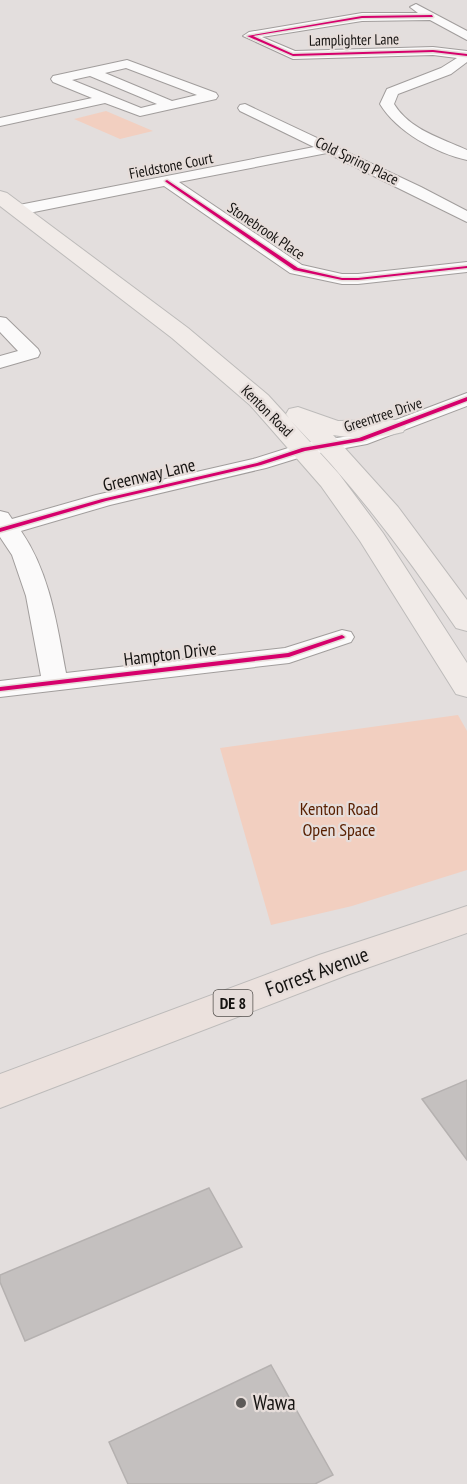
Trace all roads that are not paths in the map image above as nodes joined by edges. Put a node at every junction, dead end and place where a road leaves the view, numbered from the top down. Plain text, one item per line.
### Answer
1 (405, 0) edge
2 (432, 16) junction
3 (467, 36) edge
4 (467, 56) edge
5 (92, 72) junction
6 (78, 87) junction
7 (56, 92) dead end
8 (104, 99) junction
9 (171, 105) junction
10 (245, 108) dead end
11 (0, 122) edge
12 (329, 148) junction
13 (467, 156) edge
14 (167, 181) junction
15 (0, 189) edge
16 (0, 197) edge
17 (24, 209) junction
18 (467, 217) edge
19 (467, 267) edge
20 (0, 322) edge
21 (0, 362) edge
22 (467, 399) edge
23 (287, 404) junction
24 (467, 415) edge
25 (394, 427) junction
26 (323, 454) junction
27 (3, 525) edge
28 (467, 622) edge
29 (342, 637) dead end
30 (55, 682) junction
31 (467, 687) edge
32 (0, 689) edge
33 (467, 919) edge
34 (0, 1091) edge

1 - 2 street
2 - 3 street
2 - 4 street, Lamplighter Lane
4 - 13 street
5 - 6 street
5 - 9 street
5 - 9 street
6 - 7 street
6 - 8 street
8 - 9 street
8 - 11 street
10 - 12 street, Cold Spring Place
12 - 14 street, Fieldstone Court
12 - 18 street, Cold Spring Place
14 - 17 street, Fieldstone Court
14 - 19 street, Stonebrook Place
15 - 17 main road, Kenton Road
16 - 17 main road, Kenton Road
17 - 23 main road, Kenton Road
17 - 26 main road, Kenton Road
20 - 21 street
22 - 25 street, Greentree Drive
23 - 25 main road
23 - 26 main road, Kenton Road
24 - 26 street, Greentree Drive
25 - 26 street, Greentree Drive
26 - 27 street, Greenway Lane
26 - 28 main road, Kenton Road
26 - 31 main road, Kenton Road
27 - 30 street
29 - 30 street, Hampton Drive
30 - 32 street, Hampton Drive
33 - 34 highway, Forrest Avenue / DE 8

